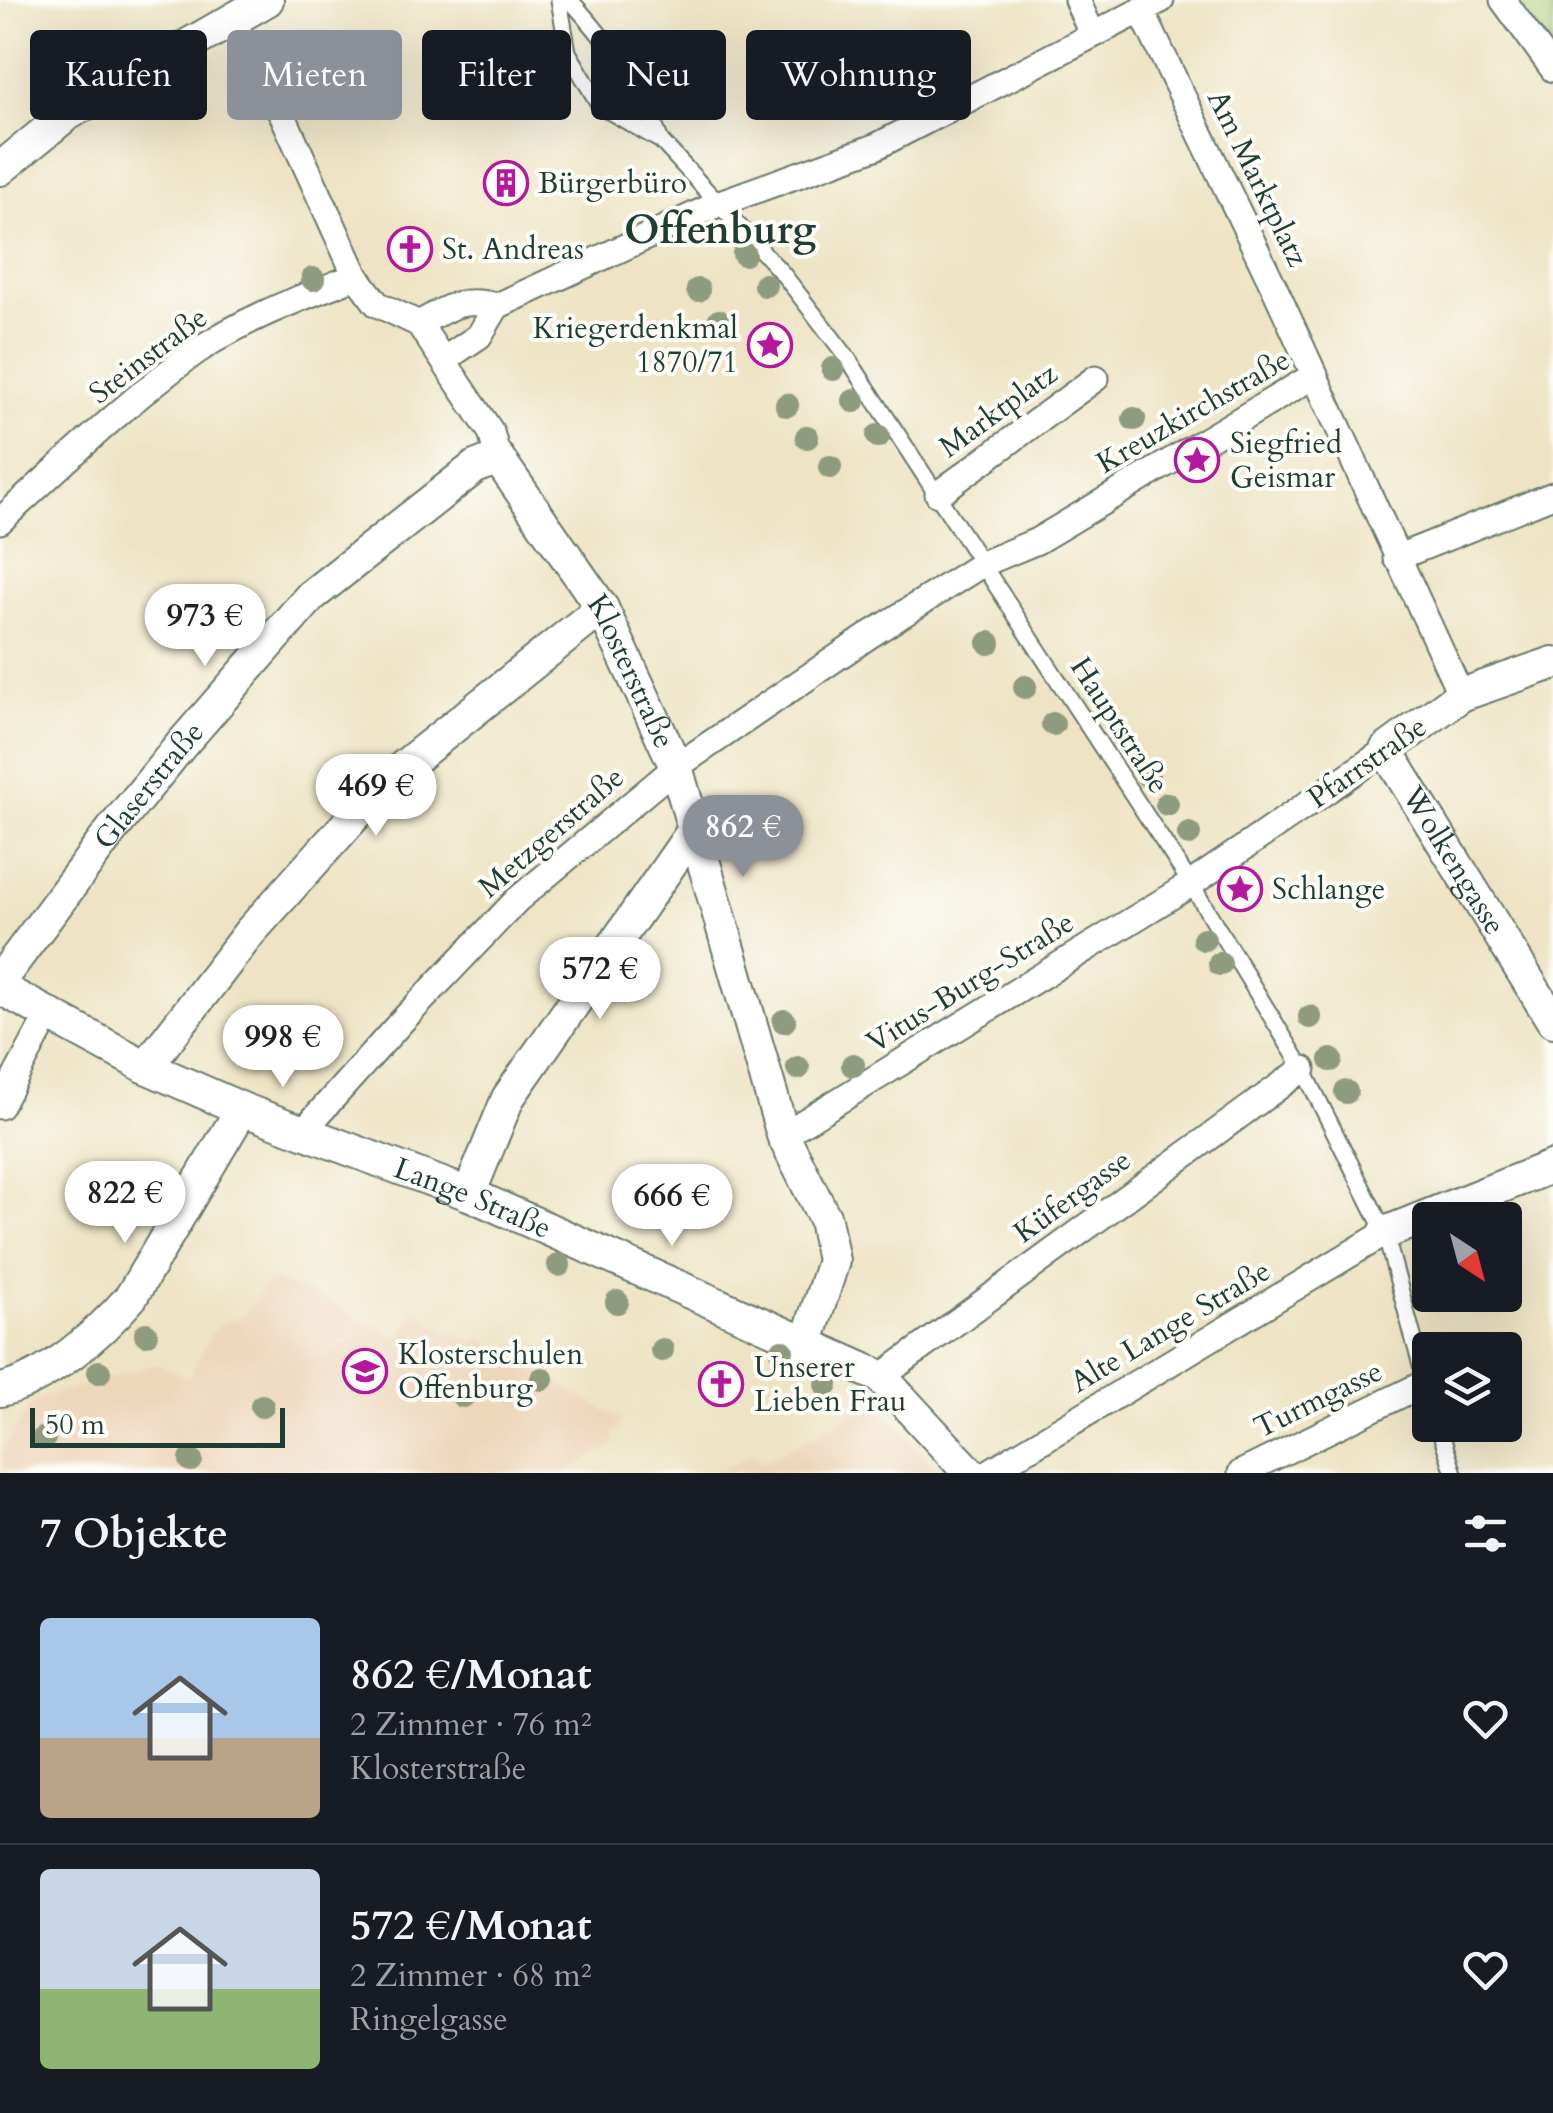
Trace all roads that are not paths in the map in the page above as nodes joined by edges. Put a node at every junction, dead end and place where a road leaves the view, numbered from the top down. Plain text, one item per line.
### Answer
1 (268, 0) edge
2 (559, 0) edge
3 (570, 0) edge
4 (1077, 0) edge
5 (1503, 0) edge
6 (1151, 5) edge
7 (226, 9) edge
8 (1092, 34) junction
9 (1553, 69) edge
10 (661, 141) junction
11 (0, 169) edge
12 (720, 203) junction
13 (356, 276) junction
14 (496, 306) junction
15 (419, 324) junction
16 (445, 359) junction
17 (1315, 376) junction
18 (1096, 378) dead end
19 (498, 458) junction
20 (938, 494) junction
21 (1553, 495) edge
22 (0, 520) edge
23 (1396, 558) junction
24 (982, 564) junction
25 (602, 608) junction
26 (1553, 663) edge
27 (1461, 695) junction
28 (1386, 750) junction
29 (676, 767) junction
30 (694, 830) junction
31 (1191, 884) junction
32 (0, 980) edge
33 (0, 988) edge
34 (50, 1014) junction
35 (1553, 1021) edge
36 (146, 1066) junction
37 (1303, 1069) junction
38 (0, 1106) edge
39 (242, 1109) junction
40 (304, 1130) junction
41 (783, 1135) junction
42 (1553, 1166) edge
43 (470, 1194) junction
44 (1385, 1234) junction
45 (1412, 1335) edge
46 (806, 1342) junction
47 (881, 1377) junction
48 (0, 1390) edge
49 (1412, 1398) edge
50 (1444, 1442) edge
51 (970, 1473) edge
52 (988, 1473) edge
53 (1240, 1473) edge
54 (1454, 1473) edge

1 - 7 street
2 - 10 lane, Hauptstraße
3 - 10 lane, Hauptstraße
4 - 8 street
5 - 9 street
6 - 8 street
6 - 17 street, Am Marktplatz
7 - 11 street
7 - 13 street
8 - 12 street
10 - 12 lane, Hauptstraße
12 - 14 street
12 - 20 lane, Hauptstraße
13 - 15 street
13 - 22 street, Steinstraße
14 - 15 street
14 - 16 street
15 - 16 street, Klosterstraße
16 - 19 street, Klosterstraße
17 - 23 street, Kreuzkirchstraße
17 - 24 street, Kreuzkirchstraße
18 - 20 street, Marktplatz
19 - 25 street, Klosterstraße
19 - 32 street, Glaserstraße
20 - 24 lane, Hauptstraße
21 - 23 street
23 - 27 street, Kreuzkirchstraße
24 - 29 street, Metzgerstraße
24 - 31 lane, Hauptstraße
25 - 29 street, Klosterstraße
25 - 36 street
26 - 27 street, Pfarrstraße
27 - 28 street, Pfarrstraße
28 - 31 street, Pfarrstraße
28 - 35 street, Wolkengasse
29 - 30 street, Klosterstraße
29 - 40 street, Metzgerstraße
30 - 41 street, Klosterstraße
30 - 43 street
31 - 37 lane, Hauptstraße
31 - 41 street, Vitus-Burg-Straße
33 - 34 street, Lange Straße
34 - 36 street, Lange Straße
34 - 38 street
36 - 39 street, Lange Straße
37 - 44 lane, Hauptstraße
37 - 47 street, Küfergasse
39 - 40 street, Lange Straße
39 - 48 street
40 - 43 street, Lange Straße
41 - 46 street, Klosterstraße
42 - 44 street
43 - 46 street, Lange Straße
44 - 45 lane, Hauptstraße
44 - 52 street, Alte Lange Straße
46 - 47 street, Lange Straße
47 - 51 street, Lange Straße
49 - 53 street, Turmgasse
50 - 54 lane

